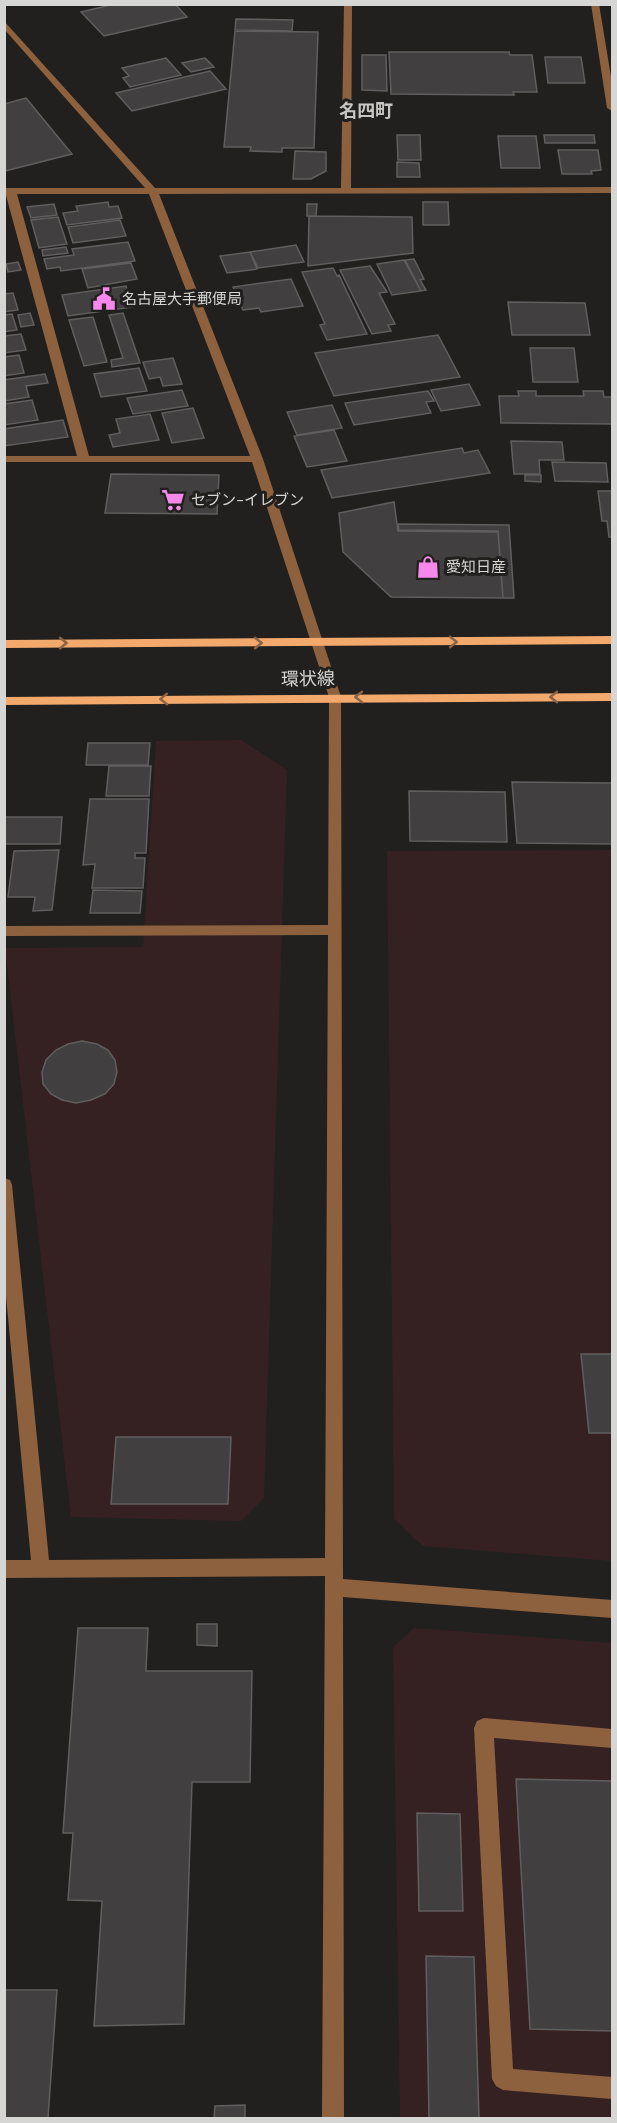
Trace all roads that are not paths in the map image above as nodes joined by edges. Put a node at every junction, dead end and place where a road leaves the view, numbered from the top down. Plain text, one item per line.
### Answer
1 (348, 4) edge
2 (595, 4) edge
3 (4, 23) edge
4 (612, 108) edge
5 (346, 190) junction
6 (612, 190) edge
7 (8, 191) edge
8 (153, 191) junction
9 (4, 459) edge
10 (84, 459) junction
11 (256, 459) junction
12 (612, 640) edge
13 (319, 643) junction
14 (4, 644) edge
15 (335, 697) junction
16 (612, 697) edge
17 (4, 701) edge
18 (334, 930) junction
19 (4, 931) edge
20 (4, 1185) edge
21 (335, 1567) junction
22 (4, 1569) edge
23 (41, 1569) junction
24 (334, 1587) junction
25 (612, 1609) edge
26 (612, 1738) edge
27 (612, 2088) edge
28 (333, 2118) edge

1 - 5 street
2 - 4 street
3 - 8 street
5 - 6 street
5 - 8 street
7 - 8 street
7 - 10 street
8 - 11 street
9 - 10 street
10 - 11 street
11 - 13 street
13 -> 12 main road, 環状線
14 -> 13 main road, 環状線
13 - 15 street
16 -> 15 main road, 環状線
15 -> 17 main road, 環状線
15 - 18 street
18 - 19 street
18 - 21 street
20 - 23 street
21 - 23 street
21 - 24 street
22 - 23 street
24 - 25 street
24 - 28 street
26 - 27 street

